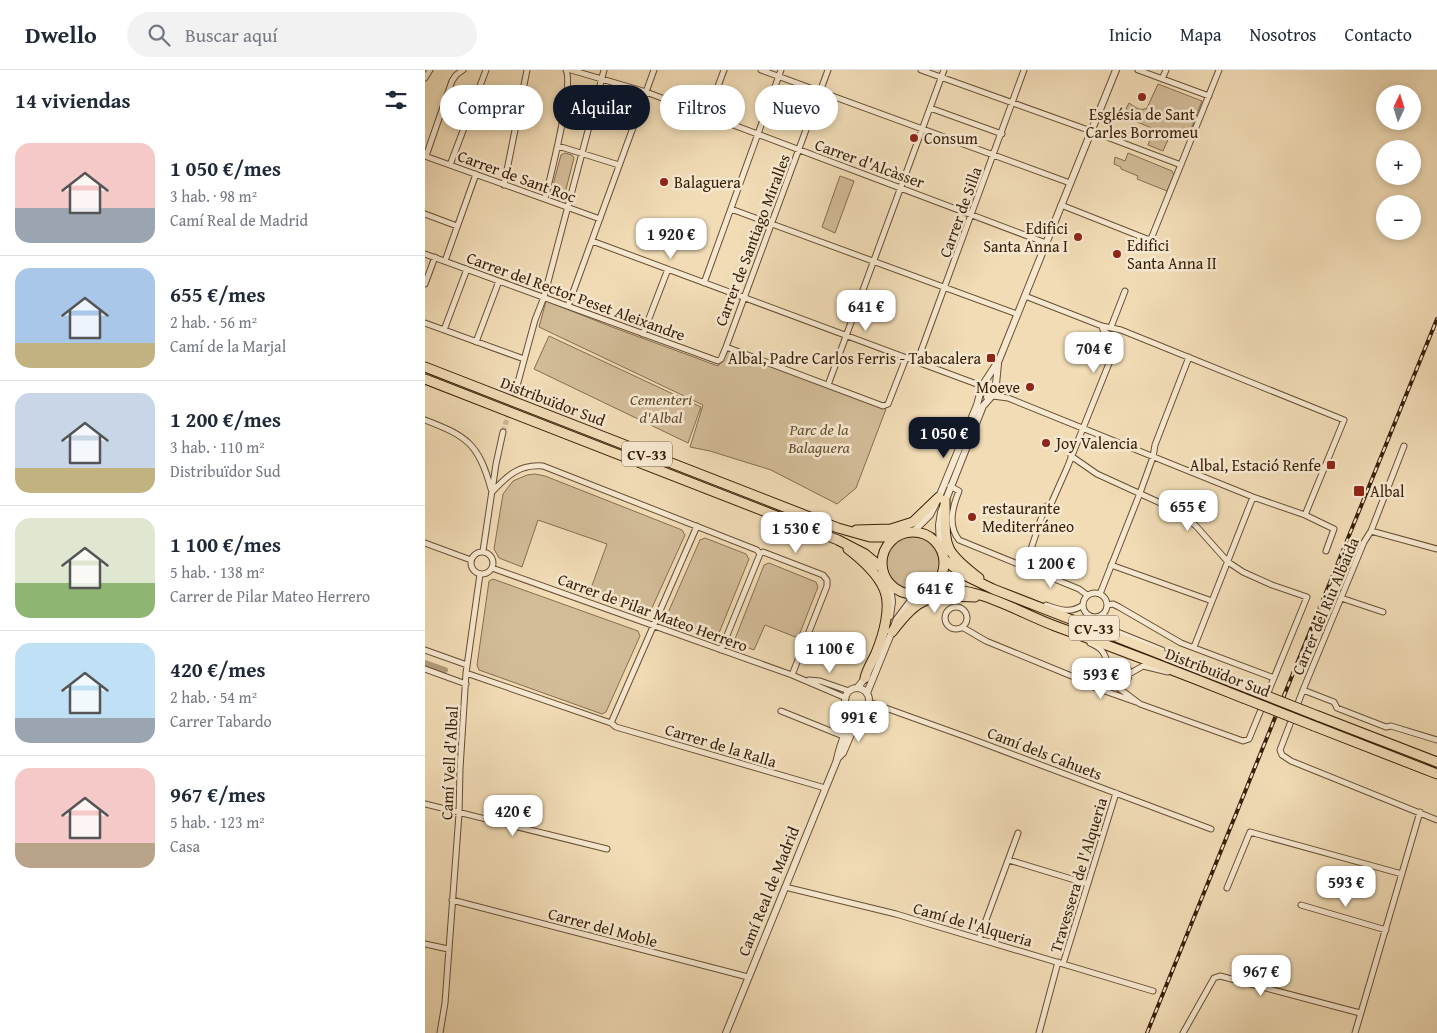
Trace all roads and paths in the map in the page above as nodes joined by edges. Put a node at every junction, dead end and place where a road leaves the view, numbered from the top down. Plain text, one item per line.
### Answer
1 (430, 70) edge
2 (463, 70) edge
3 (486, 70) edge
4 (527, 70) edge
5 (566, 70) edge
6 (571, 70) edge
7 (605, 70) edge
8 (654, 70) edge
9 (724, 70) edge
10 (761, 70) edge
11 (781, 70) edge
12 (828, 70) edge
13 (921, 70) edge
14 (944, 70) edge
15 (1025, 70) edge
16 (1116, 70) edge
17 (1138, 70) edge
18 (1166, 70) edge
19 (1219, 70) edge
20 (779, 77) junction
21 (941, 77) junction
22 (425, 78) edge
23 (602, 79) junction
24 (1162, 79) junction
25 (622, 85) edge
26 (649, 85) edge
27 (718, 85) edge
28 (801, 85) edge
29 (823, 85) edge
30 (1209, 96) junction
31 (838, 98) edge
32 (1013, 102) junction
33 (930, 108) junction
34 (923, 129) junction
35 (632, 130) edge
36 (744, 130) edge
37 (806, 130) edge
38 (1091, 131) junction
39 (1002, 134) junction
40 (757, 135) junction
41 (558, 146) junction
42 (799, 150) junction
43 (582, 154) junction
44 (994, 155) junction
45 (425, 156) edge
46 (451, 165) junction
47 (619, 165) junction
48 (1181, 165) junction
49 (476, 174) junction
50 (1070, 183) junction
51 (504, 185) junction
52 (901, 188) junction
53 (545, 199) junction
54 (1061, 205) junction
55 (568, 208) junction
56 (731, 209) junction
57 (425, 214) edge
58 (972, 215) junction
59 (600, 220) junction
60 (771, 224) junction
61 (457, 226) junction
62 (592, 241) junction
63 (1046, 243) junction
64 (425, 254) edge
65 (435, 258) junction
66 (445, 261) junction
67 (874, 262) junction
68 (467, 269) junction
69 (668, 269) junction
70 (499, 281) junction
71 (704, 283) junction
72 (425, 284) edge
73 (945, 288) junction
74 (1125, 291) dead end
75 (1025, 296) junction
76 (544, 297) junction
77 (744, 298) junction
78 (568, 306) junction
79 (1017, 314) junction
80 (425, 323) edge
81 (1102, 326) junction
82 (1111, 327) junction
83 (444, 330) junction
84 (643, 334) junction
85 (847, 336) junction
86 (476, 342) junction
87 (726, 347) junction
88 (1189, 357) junction
89 (906, 358) junction
90 (524, 359) junction
91 (999, 360) junction
92 (718, 361) joint
93 (917, 362) junction
94 (425, 367) edge
95 (425, 379) edge
96 (828, 385) junction
97 (983, 387) junction
98 (997, 387) junction
99 (515, 393) tunnel mouth
100 (992, 396) junction
101 (1008, 398) junction
102 (425, 420) edge
103 (1083, 429) junction
104 (503, 432) tunnel mouth
105 (1404, 446) dead end
106 (1071, 456) junction
107 (1153, 457) junction
108 (950, 486) junction
109 (492, 492) junction
110 (1140, 493) junction
111 (1253, 497) junction
112 (942, 499) junction
113 (1305, 515) junction
114 (697, 526) junction
115 (839, 528) junction
116 (1371, 531) junction
117 (913, 532) junction
118 (896, 537) junction
119 (838, 540) junction
120 (425, 543) edge
121 (940, 547) junction
122 (1437, 549) edge
123 (1326, 551) dead end
124 (483, 552) junction
125 (760, 554) junction
126 (471, 560) junction
127 (945, 560) junction
128 (1228, 562) junction
129 (1111, 564) junction
130 (1025, 567) junction
131 (492, 568) junction
132 (882, 568) junction
133 (480, 574) junction
134 (890, 585) junction
135 (993, 589) junction
136 (929, 590) junction
137 (1100, 594) junction
138 (915, 595) junction
139 (1087, 595) junction
140 (1341, 598) junction
141 (990, 599) junction
142 (1212, 601) junction
143 (1031, 604) junction
144 (1083, 605) junction
145 (1107, 605) junction
146 (1383, 612) dead end
147 (1104, 613) junction
148 (1035, 618) junction
149 (654, 625) junction
150 (962, 627) junction
151 (892, 632) junction
152 (1194, 648) junction
153 (425, 650) edge
154 (721, 650) junction
155 (467, 665) junction
156 (1189, 665) junction
157 (1109, 666) junction
158 (425, 670) edge
159 (466, 673) junction
160 (1105, 673) junction
161 (1129, 674) junction
162 (792, 675) junction
163 (1074, 677) junction
164 (865, 678) junction
165 (1193, 678) junction
166 (1274, 678) junction
167 (806, 680) junction
168 (1092, 682) junction
169 (1126, 682) junction
170 (1110, 683) junction
171 (466, 684) junction
172 (1117, 686) junction
173 (857, 688) junction
174 (1303, 690) junction
175 (849, 691) junction
176 (867, 693) junction
177 (1130, 695) junction
178 (846, 698) junction
179 (869, 702) junction
180 (1140, 704) junction
181 (849, 708) junction
182 (781, 711) dead end
183 (861, 711) junction
184 (611, 723) junction
185 (843, 736) junction
186 (1437, 740) edge
187 (837, 760) junction
188 (1437, 762) edge
189 (1437, 774) edge
190 (825, 788) junction
191 (1116, 793) junction
192 (425, 804) edge
193 (1419, 812) junction
194 (459, 814) junction
195 (1437, 820) edge
196 (1211, 829) dead end
197 (1018, 833) dead end
198 (607, 849) dead end
199 (1009, 860) junction
200 (1402, 874) junction
201 (1088, 884) junction
202 (785, 887) junction
203 (1227, 888) dead end
204 (452, 900) junction
205 (1301, 905) dead end
206 (1386, 930) junction
207 (979, 939) junction
208 (425, 944) edge
209 (448, 950) junction
210 (1060, 963) junction
211 (748, 977) junction
212 (1153, 991) dead end
213 (1361, 1013) junction
214 (440, 1033) edge
215 (726, 1033) edge
216 (1039, 1033) edge
217 (1183, 1033) edge
218 (1355, 1033) edge

1 - 22 street
2 - 45 street
3 - 46 street
4 - 51 street
5 - 41 street
6 - 23 street, Carrer d'Alcàsser
7 - 23 street
8 - 26 street
9 - 27 street
10 - 20 street
11 - 20 street
12 - 29 street, Carrer de Santiago Miralles
13 - 21 street
14 - 21 street
15 - 32 street, Carrer de Silla
16 - 38 street
17 - 24 street
18 - 24 street
19 - 30 street
20 - 28 street
20 - 40 street
21 - 32 street
21 - 33 street
23 - 25 street, Carrer d'Alcàsser
23 - 43 street
24 - 30 street
30 - 48 street
31 - 34 street
32 - 38 street
32 - 39 street, Carrer de Silla
33 - 34 street
33 - 39 street
34 - 44 street
34 - 52 street
35 - 47 street
36 - 40 street, Carrer d'Alcàsser
37 - 42 street, Carrer de Santiago Miralles
38 - 48 street
38 - 50 street
39 - 44 street, Carrer de Silla
40 - 42 street, Carrer d'Alcàsser
40 - 56 street
41 - 43 street
41 - 53 street
42 - 52 street, Carrer d'Alcàsser
42 - 60 street, Carrer de Santiago Miralles
43 - 47 street
43 - 55 street
44 - 50 street
44 - 58 street, Carrer de Silla
45 - 46 street, Carrer de Sant Roc
46 - 49 street, Carrer de Sant Roc
47 - 59 street
48 - 54 street
49 - 51 street, Carrer de Sant Roc
49 - 61 street
50 - 54 street
51 - 53 street, Carrer de Sant Roc
52 - 58 street, Carrer d'Alcàsser
52 - 67 street
53 - 55 street, Carrer de Sant Roc
54 - 63 street
55 - 59 street, Carrer de Sant Roc
55 - 76 street
56 - 60 street
56 - 71 street
57 - 61 street
58 - 63 street, Carrer d'Alcàsser
58 - 73 street, Carrer de Silla
59 - 62 street
60 - 67 street
60 - 77 street, Carrer de Santiago Miralles
61 - 66 street
62 - 69 street
62 - 78 street
63 - 75 street
64 - 65 street, Carrer del Rector Peset Aleixandre
65 - 66 street, Carrer del Rector Peset Aleixandre
65 - 72 street
66 - 68 street, Carrer del Rector Peset Aleixandre
67 - 73 street
67 - 85 street
68 - 70 street, Carrer del Rector Peset Aleixandre
68 - 83 street
69 - 71 street
69 - 84 street
70 - 76 street, Carrer del Rector Peset Aleixandre
70 - 86 street
71 - 77 street
73 - 79 street
73 - 93 street, Carrer de Silla
74 - 82 street
75 - 79 street
75 - 81 street
76 - 78 street, Carrer del Rector Peset Aleixandre
76 - 90 street
77 - 85 street
77 - 87 street, Carrer de Santiago Miralles
78 - 84 street, Carrer del Rector Peset Aleixandre
79 - 91 street
80 - 83 street
81 - 82 street
81 - 103 street
82 - 88 street
83 - 86 street
84 - 92 street, Carrer del Rector Peset Aleixandre
85 - 89 street
85 - 96 street
86 - 90 street
87 - 92 street, Carrer de Santiago Miralles
87 - 96 street
88 - 107 street
88 - 113 street
89 - 93 street
89 - 96 street
90 - 99 street
91 - 97 street
91 - 98 street
93 - 97 street
94 - 115 highway, Distribuïdor Sud / CV-33
95 - 119 highway, Distribuïdor Sud / CV-33
97 - 98 street
97 - 100 street
97 - 112 street
98 - 100 street
98 - 101 street
100 - 101 street
100 - 108 street
101 - 103 street
102 - 109 street
103 - 106 street
103 - 107 street
104 - 109 street
105 - 116 street, Carrer del Riu Albaida
106 - 110 street
106 - 130 street
107 - 110 street
107 - 111 street
108 - 112 street
108 - 130 street
109 - 114 street
109 - 124 street
110 - 128 street
110 - 129 street
111 - 113 street
111 - 128 street
112 - 115 highway
112 - 117 street
112 - 121 street
112 - 135 highway
113 - 123 street
114 - 125 street
114 - 149 street
115 - 118 highway, Distribuïdor Sud / CV-33
116 - 122 street
116 - 140 street, Carrer del Riu Albaida
117 - 118 highway, CV-33
117 - 121 highway
118 - 132 highway
119 - 132 highway, Distribuïdor Sud / CV-33
119 - 164 highway
120 - 126 street
121 - 127 highway
124 - 126 street
124 - 131 street
125 - 154 street
125 - 162 street
126 - 133 street
127 - 135 highway, Distribuïdor Sud / CV-33
127 - 136 highway
128 - 142 street
128 - 166 street
129 - 137 street
129 - 142 street
130 - 139 street
131 - 133 street
131 - 149 street, Carrer de Pilar Mateo Herrero
132 - 134 highway, CV-33
133 - 155 street, Camí Vell d'Albal
134 - 138 highway
134 - 164 street
135 - 143 highway, Distribuïdor Sud / CV-33
136 - 138 highway, CV-33
136 - 141 highway, Distribuïdor Sud / CV-33
137 - 139 street
137 - 145 street
138 - 151 street
139 - 144 street
140 - 146 street
140 - 174 street, Carrer del Riu Albaida
141 - 148 highway, Distribuïdor Sud / CV-33
141 - 151 highway
142 - 152 street
143 - 144 street
143 - 156 highway, Distribuïdor Sud / CV-33
144 - 147 street
145 - 147 street
145 - 152 street
147 - 156 street
148 - 157 street
148 - 165 highway, Distribuïdor Sud / CV-33
149 - 154 street, Carrer de Pilar Mateo Herrero
149 - 184 street
150 - 150 street
150 - 163 street
151 - 176 street
152 - 166 street
153 - 155 street
154 - 162 street, Carrer de Pilar Mateo Herrero
155 - 159 street, Camí Vell d'Albal
156 - 188 highway, Distribuïdor Sud / CV-33, bridge
157 - 160 street
157 - 161 street
158 - 171 street
159 - 171 street, Camí Vell d'Albal
159 - 184 street, Carrer de la Ralla
160 - 168 street
160 - 170 street
161 - 165 street
161 - 169 street
162 - 167 street, Carrer de Pilar Mateo Herrero
163 - 168 street
163 - 180 street
164 - 173 street
165 - 189 highway, Distribuïdor Sud / CV-33, bridge
166 - 180 street
167 - 175 street, Carrer de Pilar Mateo Herrero
167 - 178 street, Carrer de Pilar Mateo Herrero
168 - 170 street
169 - 172 street
169 - 177 street
170 - 172 street
171 - 194 street, Camí Vell d'Albal
172 - 177 street
173 - 175 street
173 - 176 street
174 - 186 street
174 - 193 street, Carrer del Riu Albaida
175 - 178 street
176 - 179 street
177 - 180 street
178 - 181 street
179 - 183 street
179 - 191 street, Camí dels Cahuets
181 - 183 street
181 - 185 street, Camí Real de Madrid
182 - 185 street
183 - 187 street, Camí Real de Madrid
184 - 190 street, Carrer de la Ralla
185 - 187 street, Camí Real de Madrid
187 - 190 street, Camí Real de Madrid
190 - 202 street, Camí Real de Madrid
191 - 196 street, Camí dels Cahuets
191 - 201 street, Travessera de l'Alqueria
192 - 194 street
193 - 195 street
193 - 200 street
194 - 198 street
194 - 204 street, Camí Vell d'Albal
197 - 199 street
199 - 201 street
199 - 207 street
200 - 203 street
200 - 206 street
201 - 210 street, Travessera de l'Alqueria
202 - 207 street, Camí de l'Alqueria
202 - 211 street, Camí Real de Madrid
204 - 209 street, Camí Vell d'Albal
204 - 211 street, Carrer del Moble
205 - 206 street
206 - 213 street
207 - 210 street, Camí de l'Alqueria
208 - 209 street
209 - 214 street, Camí Vell d'Albal
210 - 212 street, Camí de l'Alqueria
210 - 216 street, Travessera de l'Alqueria
211 - 215 street, Camí Real de Madrid
213 - 217 street
213 - 218 street

